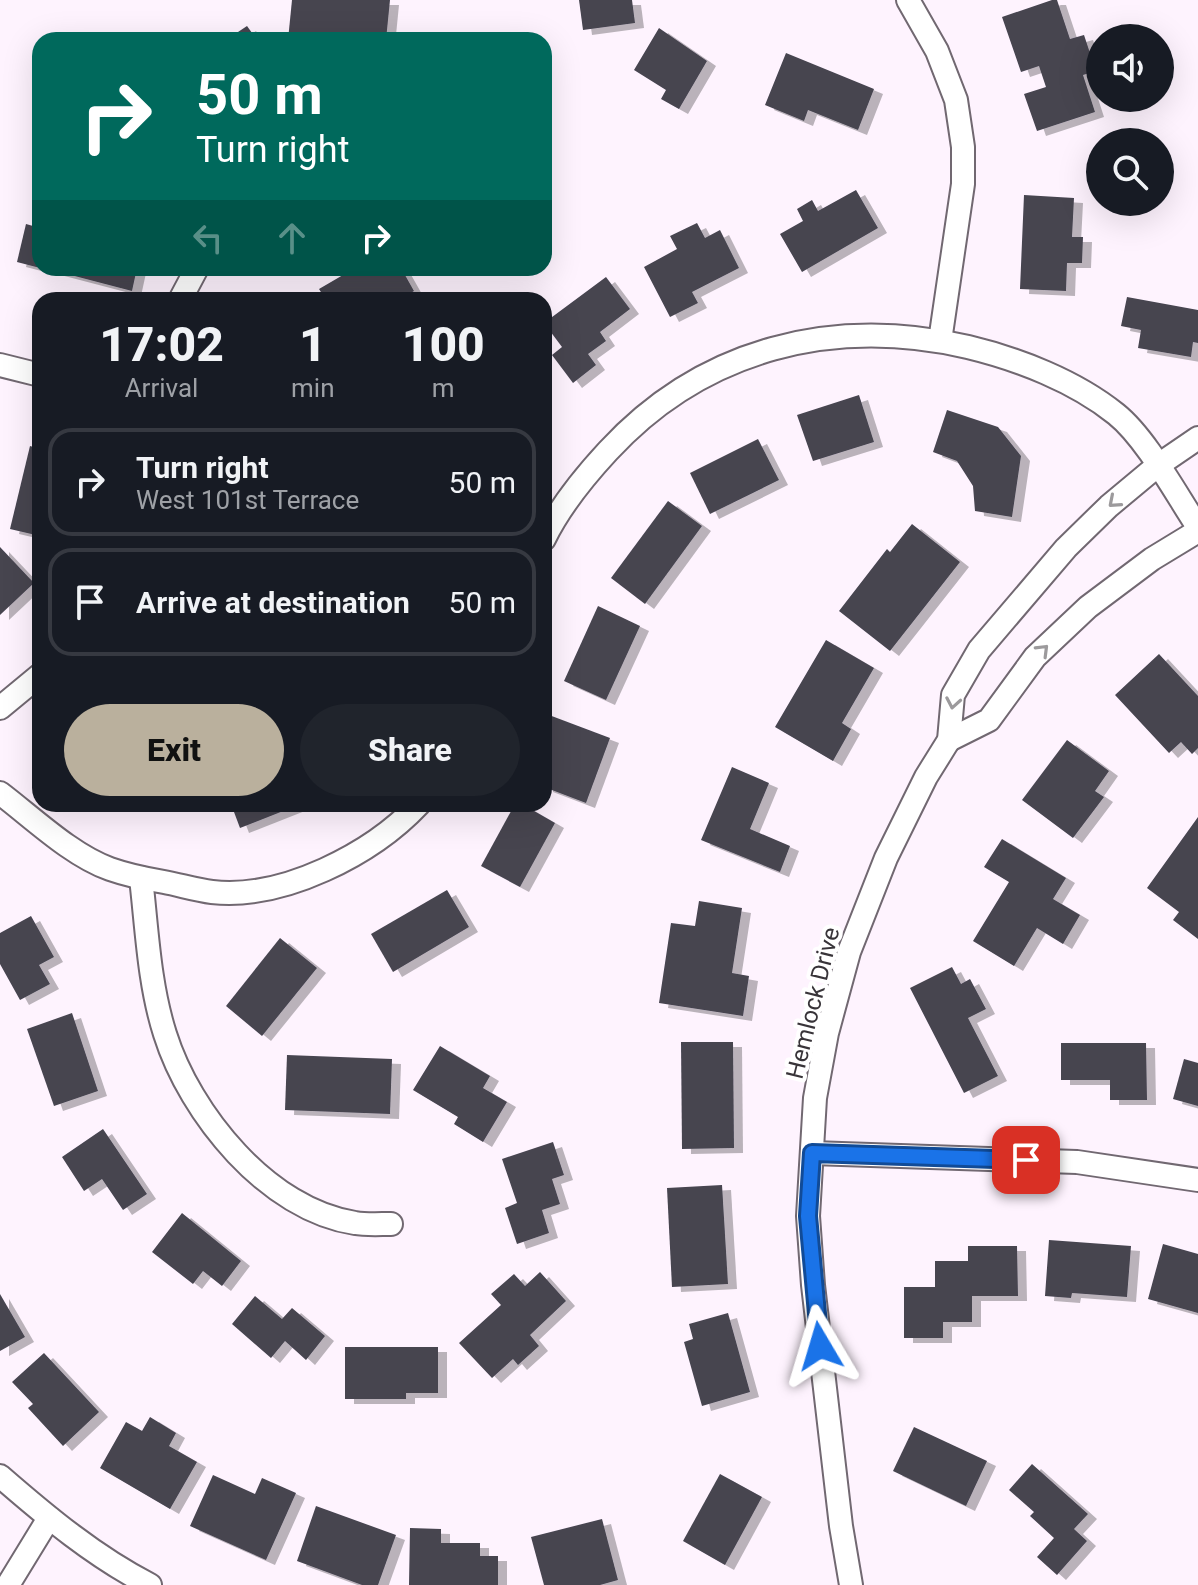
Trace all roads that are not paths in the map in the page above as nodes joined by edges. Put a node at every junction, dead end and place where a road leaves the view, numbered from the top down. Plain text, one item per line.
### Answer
1 (908, 0) edge
2 (940, 341) junction
3 (0, 365) edge
4 (32, 373) edge
5 (1198, 438) edge
6 (1157, 466) junction
7 (552, 526) edge
8 (1198, 529) edge
9 (32, 682) edge
10 (0, 708) edge
11 (949, 740) junction
12 (0, 793) edge
13 (411, 812) edge
14 (141, 878) junction
15 (812, 1153) junction
16 (1198, 1180) edge
17 (391, 1224) dead end
18 (0, 1476) edge
19 (49, 1518) junction
20 (8, 1585) edge
21 (150, 1585) edge
22 (851, 1585) edge

1 - 2 street
2 - 6 street
2 - 7 street
3 - 4 street
5 - 6 street, Hemlock Drive
6 - 8 street
6 -> 11 street, Hemlock Drive
11 -> 8 street
9 - 10 street
11 - 15 street, Hemlock Drive
12 - 14 street
13 - 14 street
14 - 17 street
15 - 16 street
15 - 22 street, Hemlock Drive
18 - 19 street
19 - 20 street
19 - 21 street

